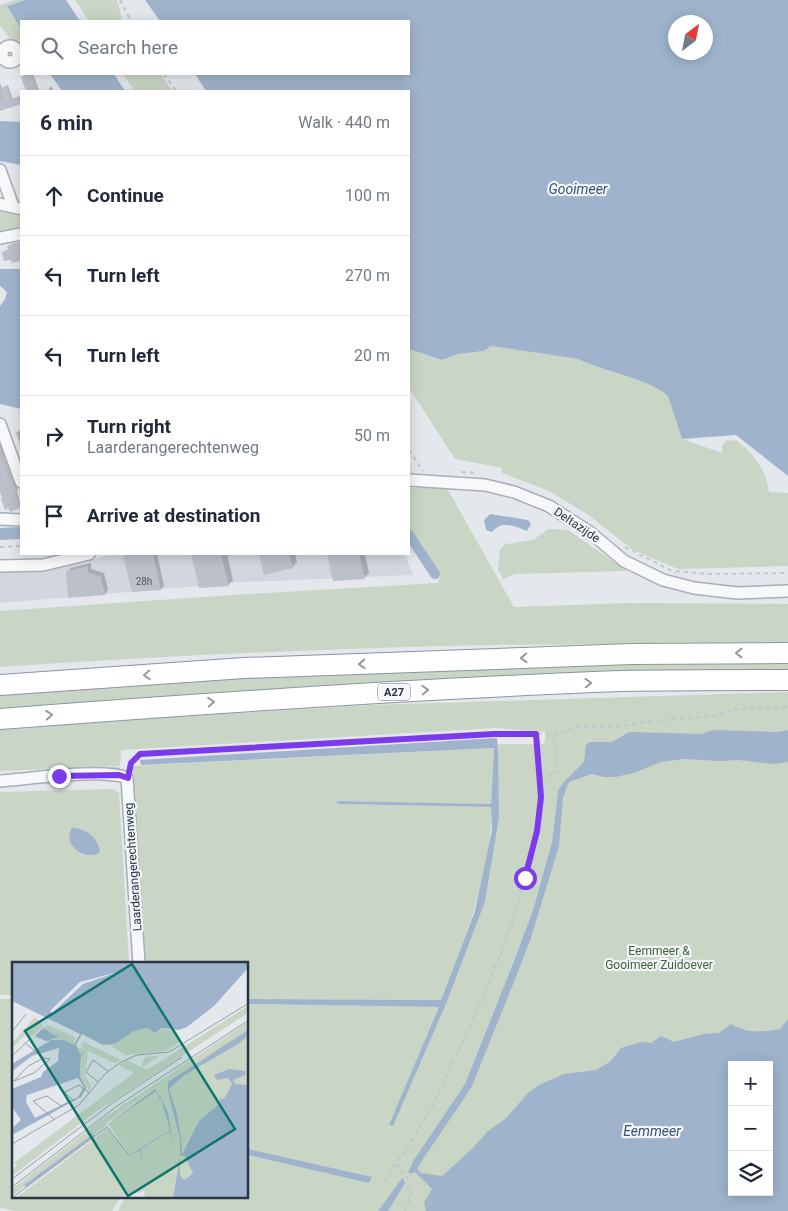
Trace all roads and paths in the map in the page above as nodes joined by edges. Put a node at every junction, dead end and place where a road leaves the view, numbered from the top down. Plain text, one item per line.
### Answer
1 (120, 0) edge
2 (130, 20) edge
3 (20, 53) edge
4 (1, 56) edge
5 (165, 75) edge
6 (175, 90) edge
7 (0, 170) edge
8 (0, 204) edge
9 (17, 208) edge
10 (20, 234) edge
11 (0, 238) edge
12 (0, 424) edge
13 (410, 452) edge
14 (16, 454) edge
15 (423, 471) dead end
16 (20, 476) edge
17 (410, 480) edge
18 (0, 519) edge
19 (20, 520) edge
20 (0, 546) edge
21 (20, 546) edge
22 (85, 555) edge
23 (0, 566) edge
24 (675, 571) dead end
25 (788, 573) edge
26 (788, 591) edge
27 (788, 653) edge
28 (788, 680) edge
29 (0, 685) edge
30 (788, 707) edge
31 (0, 719) edge
32 (536, 734) junction
33 (556, 734) junction
34 (128, 778) junction
35 (540, 780) junction
36 (0, 781) edge
37 (139, 962) edge
38 (396, 1164) junction
39 (384, 1181) dead end
40 (404, 1211) edge

1 - 2 path
3 - 4 street
5 - 6 path
7 - 9 street
8 - 9 street
10 - 11 street
12 - 14 street
13 - 15 path
14 - 16 street
17 - 26 street, Deltazijde
18 - 19 street
20 - 21 path
22 - 23 street
24 - 25 path
27 -> 29 highway
31 -> 28 highway, A27
30 - 33 path
32 - 33 path
32 - 34 path
32 - 35 path
33 - 35 path
34 - 36 street
34 - 37 street, Laarderangerechtenweg
35 - 38 path
38 - 39 path
38 - 40 path

